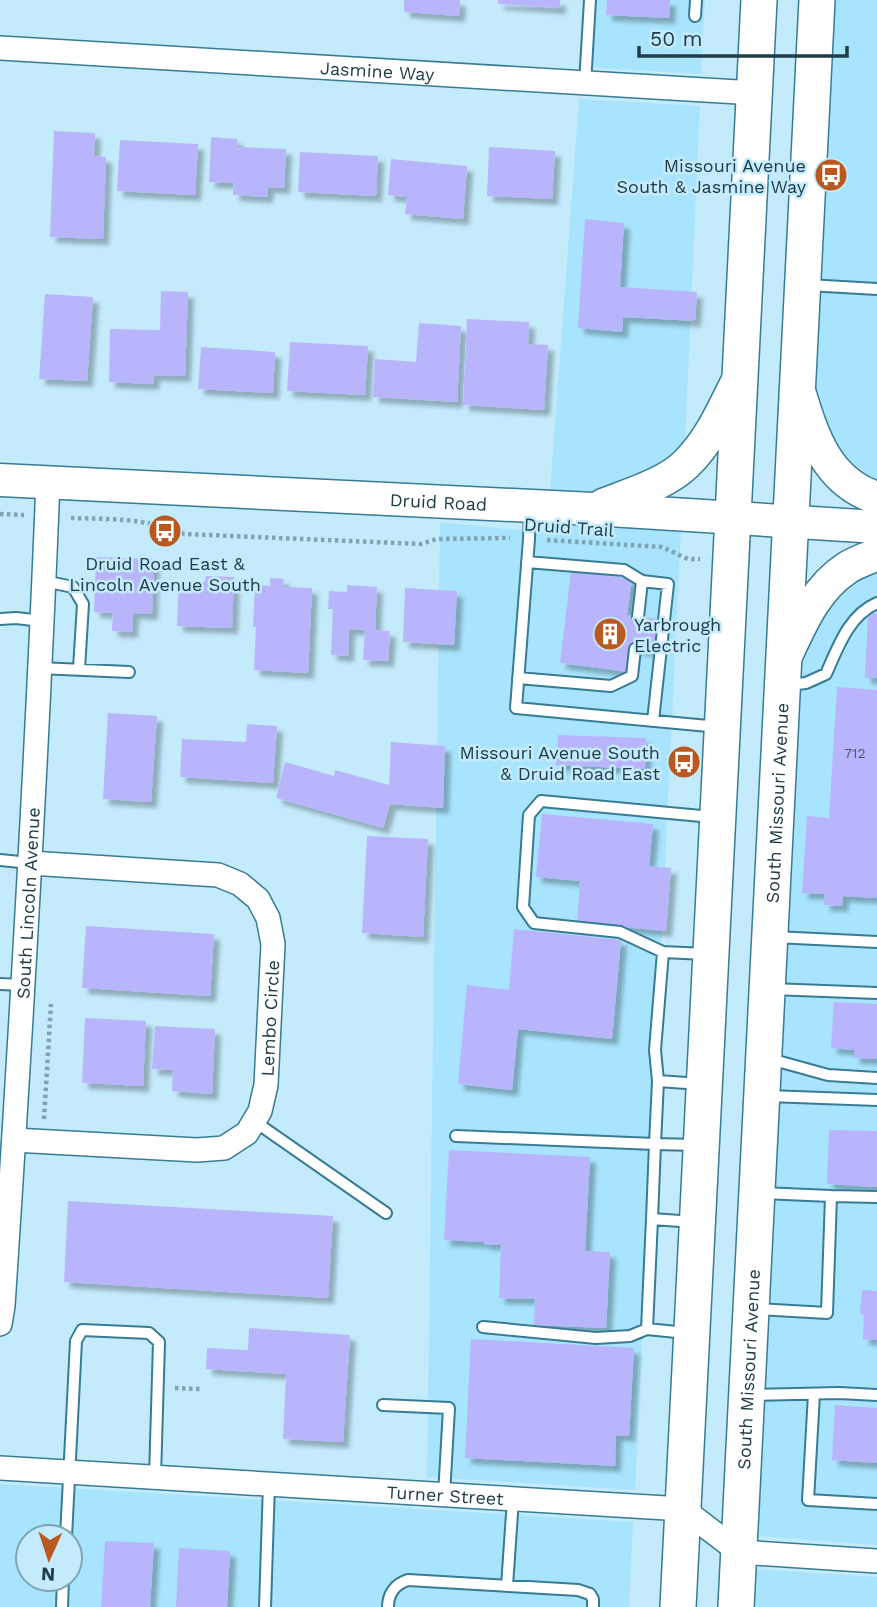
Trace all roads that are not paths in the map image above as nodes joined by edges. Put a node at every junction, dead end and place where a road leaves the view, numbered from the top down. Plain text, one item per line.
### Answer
1 (590, 0) edge
2 (696, 0) edge
3 (759, 0) edge
4 (817, 0) edge
5 (695, 16) dead end
6 (0, 48) edge
7 (585, 84) junction
8 (755, 93) junction
9 (802, 285) junction
10 (877, 289) edge
11 (740, 375) junction
12 (797, 383) junction
13 (0, 480) edge
14 (48, 482) junction
15 (877, 498) edge
16 (530, 506) junction
17 (593, 509) junction
18 (734, 517) junction
19 (790, 522) junction
20 (877, 527) edge
21 (877, 554) edge
22 (527, 562) junction
23 (44, 581) junction
24 (642, 581) junction
25 (877, 603) edge
26 (638, 617) dead end
27 (0, 619) edge
28 (42, 621) junction
29 (635, 649) dead end
30 (40, 668) junction
31 (79, 669) junction
32 (129, 672) dead end
33 (782, 673) junction
34 (518, 678) junction
35 (653, 721) junction
36 (722, 728) junction
37 (718, 817) junction
38 (0, 860) edge
39 (30, 863) junction
40 (770, 937) junction
41 (877, 942) edge
42 (663, 952) junction
43 (711, 954) junction
44 (11, 984) edge
45 (768, 989) junction
46 (877, 993) edge
47 (764, 1057) junction
48 (877, 1078) edge
49 (658, 1081) junction
50 (705, 1085) junction
51 (762, 1096) junction
52 (877, 1100) edge
53 (254, 1121) junction
54 (456, 1136) dead end
55 (14, 1140) junction
56 (655, 1143) junction
57 (702, 1146) junction
58 (757, 1193) junction
59 (831, 1196) junction
60 (877, 1197) edge
61 (386, 1213) dead end
62 (652, 1219) junction
63 (698, 1222) junction
64 (751, 1309) junction
65 (0, 1324) edge
66 (483, 1327) dead end
67 (647, 1329) junction
68 (692, 1333) junction
69 (814, 1394) junction
70 (747, 1395) junction
71 (877, 1395) edge
72 (383, 1405) dead end
73 (0, 1468) edge
74 (69, 1472) junction
75 (155, 1477) junction
76 (269, 1484) junction
77 (444, 1495) junction
78 (513, 1499) junction
79 (877, 1504) edge
80 (683, 1509) junction
81 (66, 1523) edge
82 (739, 1552) junction
83 (877, 1561) edge
84 (507, 1586) junction
85 (265, 1607) edge
86 (387, 1607) edge
87 (593, 1607) edge
88 (678, 1607) edge
89 (736, 1607) edge

1 - 7 lane
2 - 5 lane
3 - 8 main road
4 - 9 main road, South Missouri Avenue
6 - 7 street, Jasmine Way
7 - 8 street, Jasmine Way
8 - 11 main road
9 - 10 lane
9 - 12 main road, South Missouri Avenue
11 - 17 street
11 - 18 main road
12 - 15 street
12 - 19 main road, South Missouri Avenue
13 - 14 street, Druid Road
14 - 16 street, Druid Road
14 - 23 street, South Lincoln Avenue
16 - 17 street, Druid Road
16 - 22 lane
17 - 18 street, Druid Road
18 - 19 street, Druid Road
18 - 36 main road
19 - 20 street, Druid Road
19 - 33 main road, South Missouri Avenue
21 - 33 street
22 - 24 lane
22 - 34 lane
23 - 28 street, South Lincoln Avenue
23 - 31 lane
24 - 26 lane
24 - 35 lane
25 - 33 lane
27 - 28 lane
28 - 30 street, South Lincoln Avenue
29 - 34 lane
30 - 31 lane
30 - 39 street, South Lincoln Avenue
31 - 32 lane
33 - 40 main road, South Missouri Avenue
34 - 35 lane
35 - 36 lane
36 - 37 main road
37 - 42 lane
37 - 43 main road
38 - 39 lane
39 - 44 street, South Lincoln Avenue
39 - 53 street, Lembo Circle
40 - 41 lane
40 - 45 main road, South Missouri Avenue
42 - 43 lane
42 - 49 lane
43 - 50 main road
44 - 55 street, South Lincoln Avenue
45 - 46 lane
45 - 47 main road, South Missouri Avenue
47 - 48 lane
47 - 51 main road, South Missouri Avenue
49 - 50 lane
49 - 56 lane
50 - 57 main road
51 - 52 lane
51 - 58 main road, South Missouri Avenue
53 - 55 street, Lembo Circle
53 - 61 lane
54 - 56 lane
55 - 65 street, South Lincoln Avenue
56 - 57 lane
56 - 62 lane
57 - 63 main road
58 - 59 lane
58 - 64 main road, South Missouri Avenue
59 - 60 lane
59 - 64 lane
62 - 63 lane
62 - 67 lane
63 - 68 main road
64 - 70 main road, South Missouri Avenue
66 - 67 lane
67 - 68 lane
68 - 80 main road
69 - 70 lane
69 - 71 lane
69 - 79 lane
70 - 82 main road, South Missouri Avenue
72 - 77 lane
73 - 74 street, Turner Street
74 - 75 street, Turner Street
74 - 75 lane
74 - 81 lane
75 - 76 street, Turner Street
76 - 77 street, Turner Street
76 - 85 lane
77 - 78 street, Turner Street
78 - 80 street, Turner Street
78 - 84 lane
80 - 82 street
80 - 88 main road
82 - 83 street
82 - 89 main road, South Missouri Avenue
84 - 86 lane
84 - 87 lane

